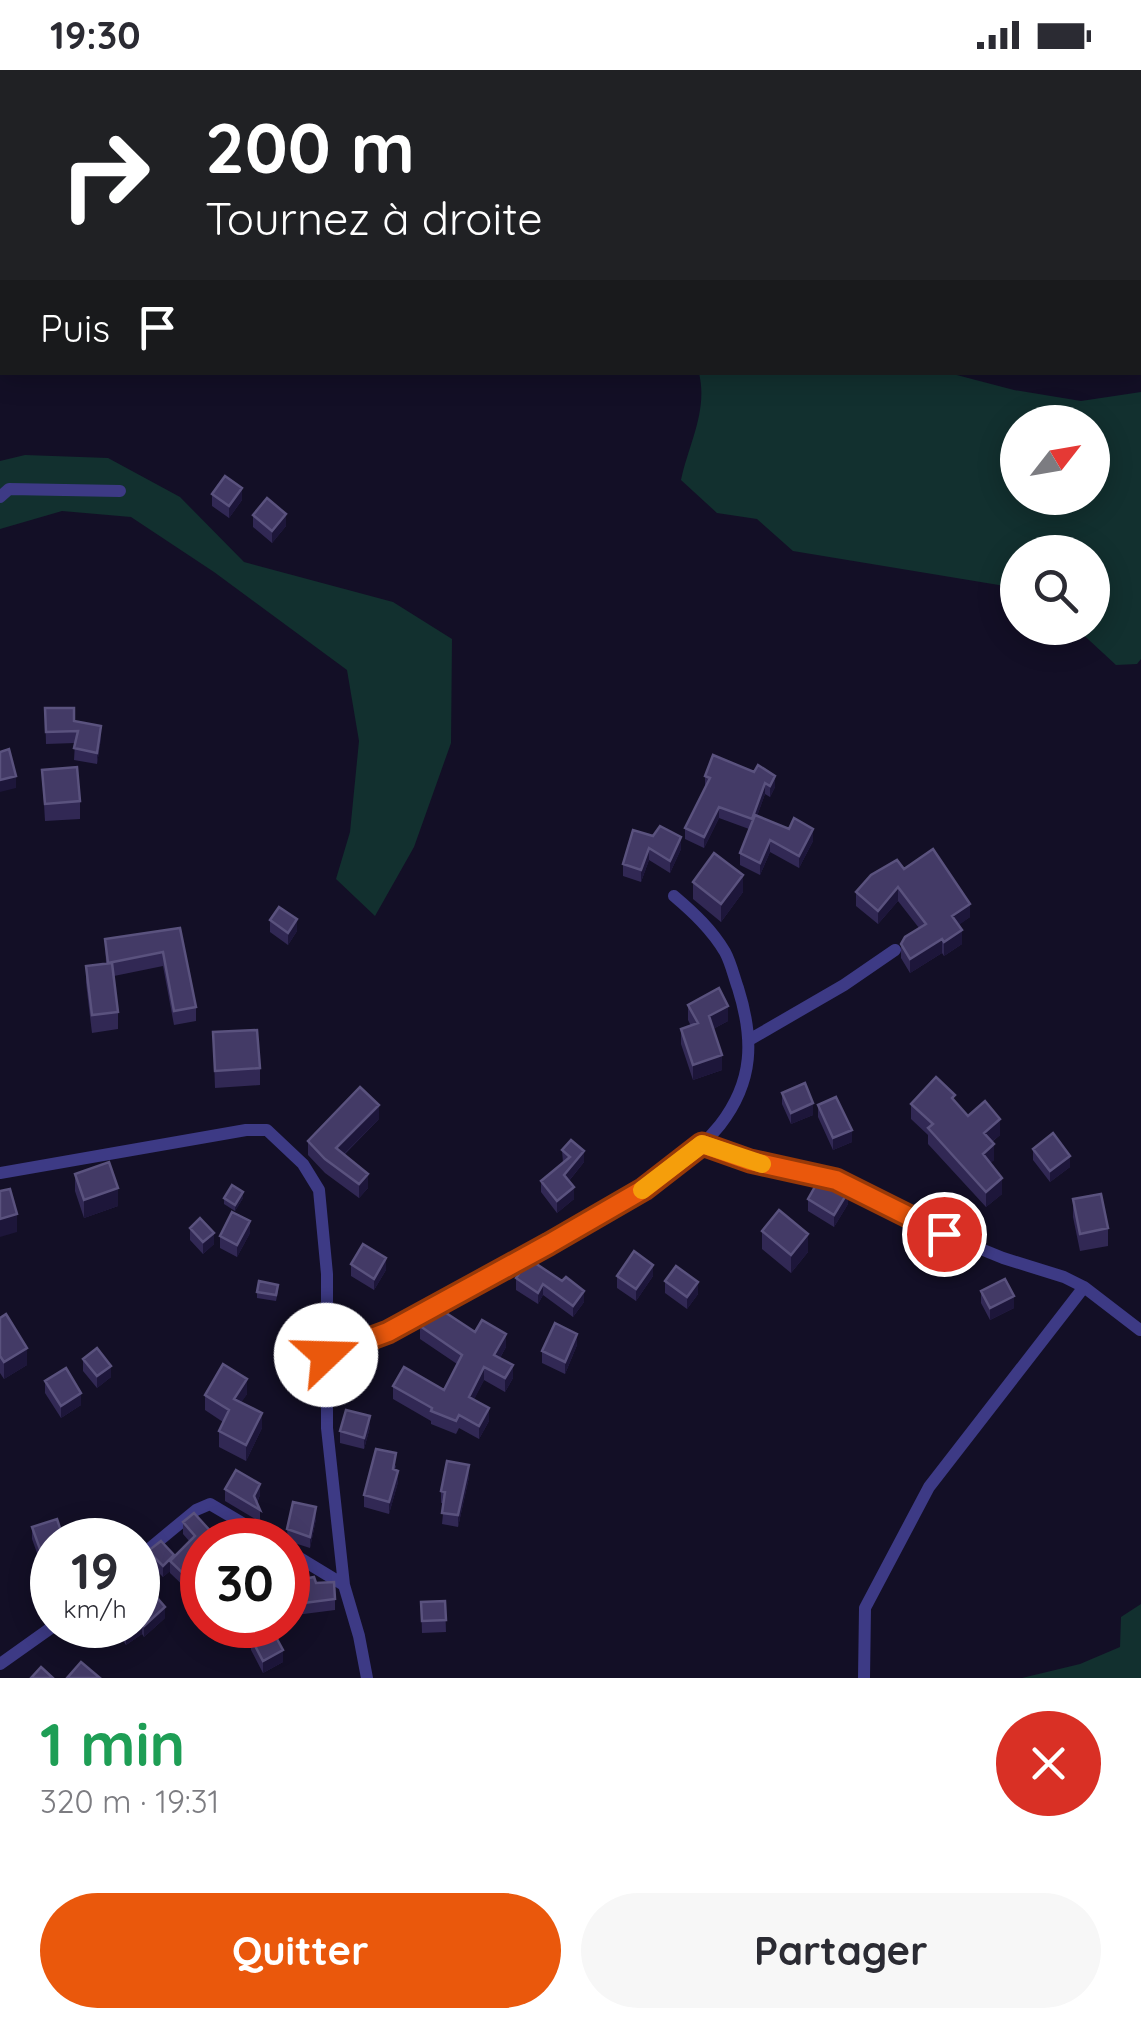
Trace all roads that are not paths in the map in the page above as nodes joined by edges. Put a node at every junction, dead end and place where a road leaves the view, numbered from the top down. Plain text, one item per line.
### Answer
1 (120, 491) dead end
2 (0, 498) edge
3 (674, 896) dead end
4 (895, 950) dead end
5 (749, 1040) junction
6 (702, 1144) junction
7 (0, 1174) edge
8 (1084, 1287) junction
9 (1140, 1330) edge
10 (326, 1355) junction
11 (186, 1518) edge
12 (233, 1518) edge
13 (180, 1523) edge
14 (160, 1540) edge
15 (310, 1565) edge
16 (344, 1586) junction
17 (30, 1643) edge
18 (0, 1664) edge
19 (367, 1678) edge
20 (864, 1678) edge

1 - 2 street
3 - 5 street
4 - 5 street
5 - 6 street
6 - 8 street
6 - 10 street
7 - 10 street
8 - 9 street
8 - 20 street
10 - 16 street
11 - 12 street
13 - 14 street
15 - 16 street
16 - 19 street
17 - 18 street

